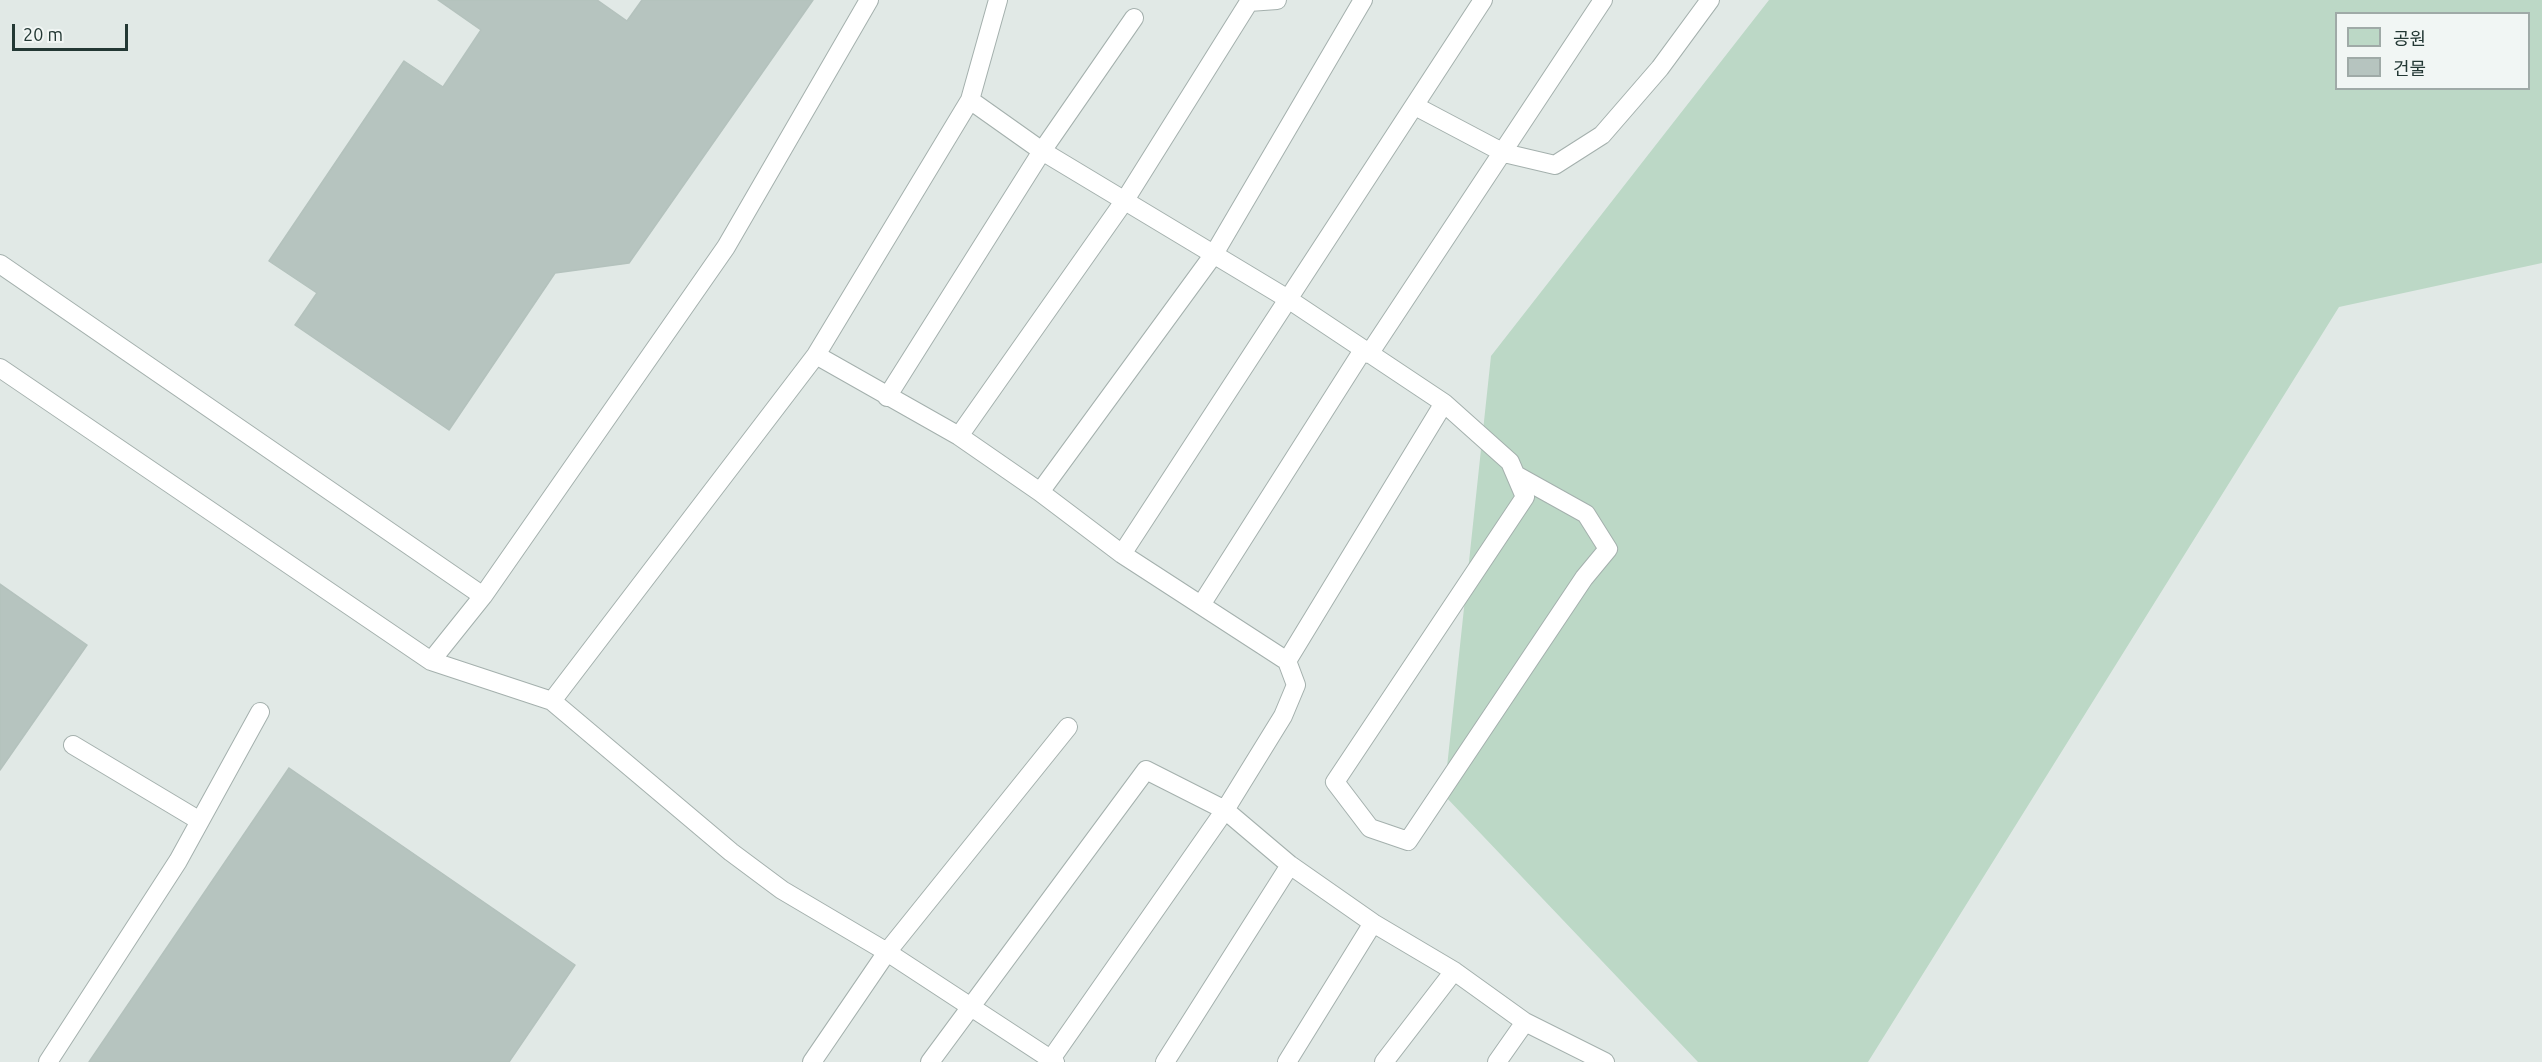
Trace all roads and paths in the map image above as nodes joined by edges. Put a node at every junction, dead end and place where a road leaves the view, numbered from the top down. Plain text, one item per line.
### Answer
1 (869, 0) edge
2 (998, 0) edge
3 (1277, 0) edge
4 (1363, 0) edge
5 (1483, 0) edge
6 (1603, 0) edge
7 (1710, 0) edge
8 (1134, 18) dead end
9 (970, 100) junction
10 (1415, 106) junction
11 (1042, 151) junction
12 (1504, 153) junction
13 (1125, 200) junction
14 (1214, 254) junction
15 (0, 264) edge
16 (1288, 299) junction
17 (1366, 352) junction
18 (816, 355) junction
19 (0, 368) edge
20 (887, 396) junction
21 (1444, 403) junction
22 (959, 436) junction
23 (1515, 476) junction
24 (1040, 492) junction
25 (1122, 554) junction
26 (483, 596) junction
27 (1201, 605) junction
28 (431, 661) junction
29 (1287, 661) junction
30 (552, 701) junction
31 (260, 712) dead end
32 (1068, 727) dead end
33 (73, 745) dead end
34 (1225, 810) junction
35 (200, 821) junction
36 (1290, 865) junction
37 (1373, 923) junction
38 (887, 952) junction
39 (1454, 971) junction
40 (969, 1006) junction
41 (1525, 1022) junction
42 (1052, 1061) edge
43 (48, 1062) edge
44 (812, 1062) edge
45 (930, 1062) edge
46 (1165, 1062) edge
47 (1287, 1062) edge
48 (1384, 1062) edge
49 (1497, 1062) edge
50 (1605, 1062) edge

1 - 26 lane
2 - 9 lane
3 - 13 lane
4 - 14 lane
5 - 10 lane
6 - 12 lane
7 - 12 lane
8 - 11 lane
9 - 11 lane
9 - 18 lane
10 - 12 lane
10 - 16 lane
11 - 13 lane
11 - 20 lane
12 - 17 lane
13 - 14 lane
13 - 22 lane
14 - 16 lane
14 - 24 lane
15 - 26 lane
16 - 17 lane
16 - 25 lane
17 - 21 lane
17 - 27 lane
18 - 20 lane
18 - 30 lane
19 - 28 lane
20 - 22 lane
21 - 23 lane
21 - 29 lane
22 - 24 lane
23 - 23 lane
24 - 25 lane
25 - 27 lane
26 - 28 lane
27 - 29 lane
28 - 30 lane
29 - 34 lane
30 - 38 lane
31 - 35 lane
32 - 38 lane
33 - 35 lane
34 - 36 lane
34 - 40 lane
34 - 42 lane
35 - 43 lane
36 - 37 lane
36 - 46 lane
37 - 39 lane
37 - 47 lane
38 - 40 lane
38 - 44 lane
39 - 41 lane
39 - 48 lane
40 - 42 lane
40 - 45 lane
41 - 49 lane
41 - 50 lane

